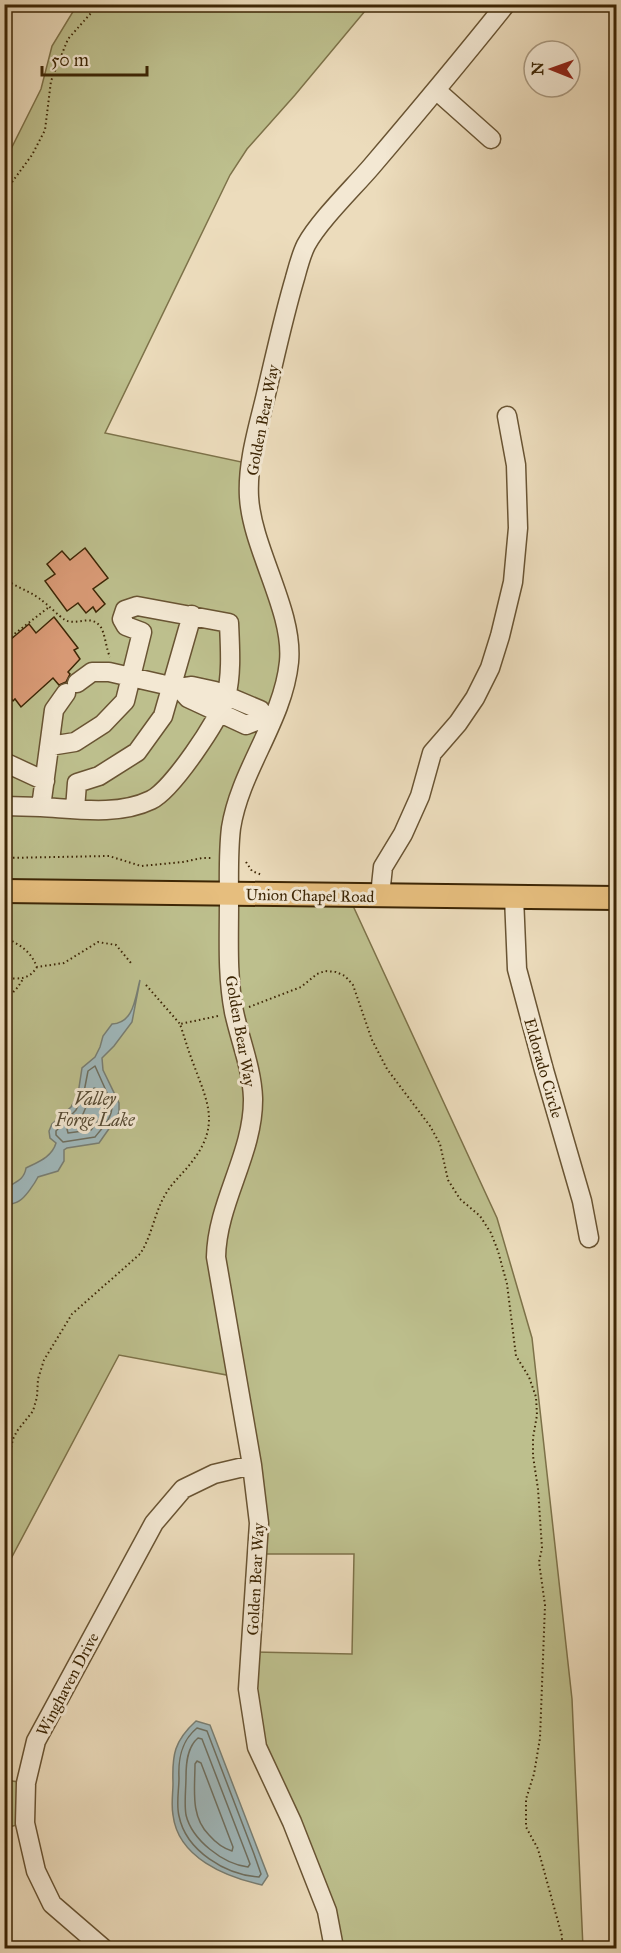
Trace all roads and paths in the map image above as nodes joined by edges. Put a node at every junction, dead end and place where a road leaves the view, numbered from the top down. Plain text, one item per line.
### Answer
1 (99, 4) edge
2 (506, 4) edge
3 (436, 90) junction
4 (491, 139) dead end
5 (4, 193) edge
6 (507, 416) dead end
7 (4, 578) edge
8 (50, 606) junction
9 (192, 615) junction
10 (4, 642) edge
11 (110, 658) dead end
12 (132, 676) junction
13 (176, 687) junction
14 (223, 703) junction
15 (264, 723) junction
16 (50, 746) junction
17 (4, 762) edge
18 (45, 781) junction
19 (4, 806) edge
20 (41, 807) junction
21 (75, 809) junction
22 (4, 858) edge
23 (229, 858) junction
24 (264, 875) dead end
25 (4, 891) edge
26 (229, 894) junction
27 (380, 896) junction
28 (514, 897) junction
29 (616, 898) edge
30 (4, 937) edge
31 (131, 963) dead end
32 (37, 967) junction
33 (4, 978) edge
34 (23, 979) junction
35 (146, 985) dead end
36 (4, 1002) edge
37 (234, 1012) junction
38 (180, 1024) junction
39 (589, 1238) dead end
40 (252, 1465) junction
41 (4, 1478) edge
42 (103, 1948) edge
43 (334, 1948) edge
44 (562, 1948) edge

1 - 5 path
2 - 3 street, Golden Bear Way
3 - 4 street
3 - 15 street, Golden Bear Way
6 - 27 street
7 - 8 path
8 - 10 path
8 - 11 path
9 - 12 street
9 - 13 street
9 - 14 street
12 - 13 street
12 - 16 street
12 - 16 street
13 - 14 street
13 - 21 street
14 - 15 street
14 - 21 street
15 - 23 street, Golden Bear Way
16 - 18 street
17 - 18 street
18 - 20 street
19 - 20 street
20 - 21 street
22 - 23 path
23 - 24 path
23 - 26 street, Golden Bear Way
25 - 26 main road, Union Chapel Road
26 - 27 main road, Union Chapel Road
26 - 37 street, Golden Bear Way
27 - 28 main road, Union Chapel Road
28 - 29 main road, Union Chapel Road
28 - 39 street, Eldorado Circle
30 - 32 path
31 - 32 path
32 - 34 path
33 - 34 path
34 - 36 path
35 - 38 path
37 - 38 path
37 - 40 street, Golden Bear Way
37 - 44 path
38 - 41 path
40 - 42 street, Winghaven Drive
40 - 43 street, Golden Bear Way

